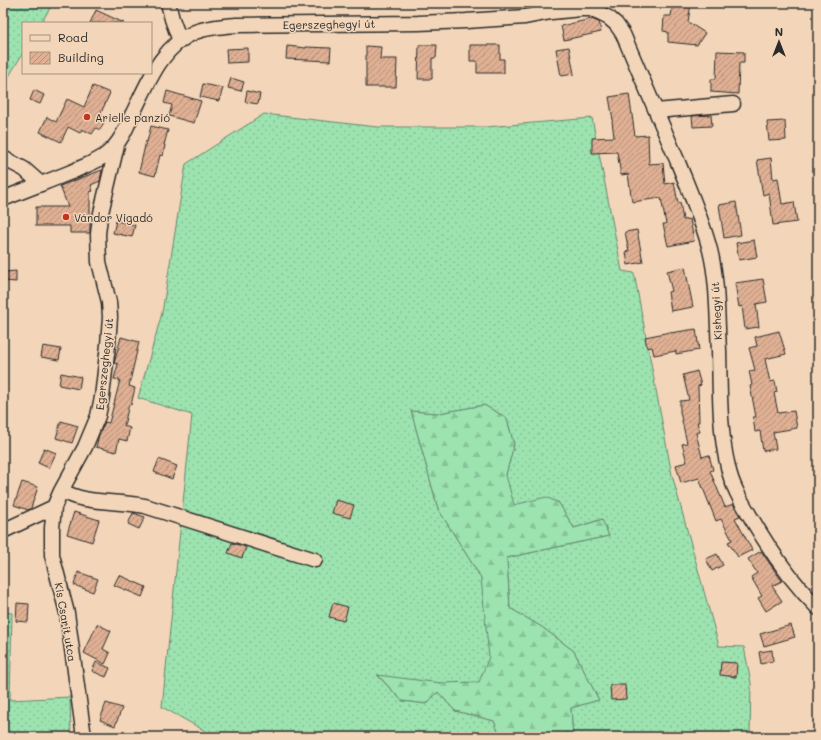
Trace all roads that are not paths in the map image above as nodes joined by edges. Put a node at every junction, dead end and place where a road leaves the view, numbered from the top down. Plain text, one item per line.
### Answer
1 (168, 3) edge
2 (603, 8) edge
3 (525, 10) edge
4 (180, 40) junction
5 (733, 104) dead end
6 (656, 111) junction
7 (118, 143) junction
8 (3, 158) edge
9 (41, 184) junction
10 (3, 199) edge
11 (61, 491) junction
12 (54, 507) junction
13 (3, 531) edge
14 (314, 560) dead end
15 (818, 608) edge
16 (84, 737) edge

1 - 4 street
2 - 3 street, Egerszeghegyi út
2 - 6 street, Kishegyi út
3 - 4 street, Egerszeghegyi út
4 - 7 street, Egerszeghegyi út
5 - 6 street
6 - 15 street, Kishegyi út
7 - 9 street, Egerszeghegyi út
7 - 11 street, Egerszeghegyi út
8 - 9 street
9 - 10 street, Egerszeghegyi út
11 - 12 street, Egerszeghegyi út
11 - 14 street
12 - 13 street
12 - 16 street, Kis Csarit utca

